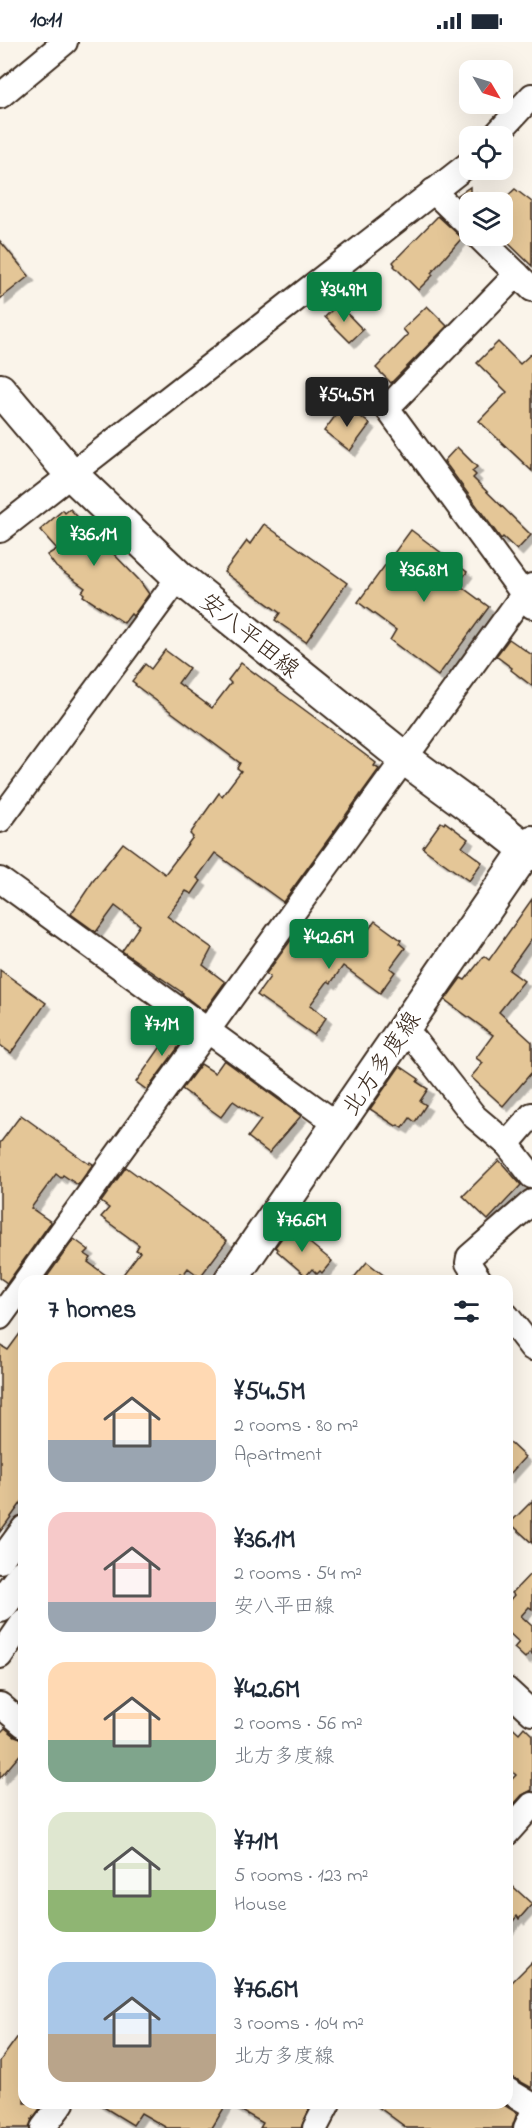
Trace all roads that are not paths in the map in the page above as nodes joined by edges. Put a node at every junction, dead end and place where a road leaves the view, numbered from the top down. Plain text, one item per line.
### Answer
1 (65, 42) edge
2 (0, 96) edge
3 (532, 96) edge
4 (504, 126) edge
5 (459, 172) edge
6 (434, 191) junction
7 (459, 216) edge
8 (488, 246) edge
9 (524, 281) edge
10 (0, 390) edge
11 (71, 474) junction
12 (0, 530) edge
13 (179, 577) junction
14 (529, 596) edge
15 (404, 758) junction
16 (0, 820) edge
17 (530, 848) edge
18 (0, 880) edge
19 (403, 1030) junction
20 (208, 1031) junction
21 (532, 1115) edge
22 (338, 1125) junction
23 (507, 1144) junction
24 (532, 1176) edge
25 (532, 1202) edge
26 (30, 1275) edge
27 (234, 1275) edge
28 (476, 1275) edge
29 (18, 1295) edge
30 (8, 1313) edge
31 (513, 1327) edge
32 (532, 1348) edge
33 (18, 1536) edge
34 (0, 1561) edge
35 (18, 1583) edge
36 (0, 1606) edge
37 (18, 1630) edge
38 (0, 1656) edge
39 (513, 1696) edge
40 (0, 1705) edge
41 (532, 1713) edge
42 (18, 1720) edge
43 (532, 1805) edge
44 (513, 1826) edge
45 (513, 2094) edge
46 (532, 2105) edge
47 (58, 2109) edge
48 (325, 2109) edge
49 (532, 2115) edge
50 (43, 2128) edge
51 (315, 2128) edge
52 (526, 2128) edge

1 - 2 street
3 - 4 street
5 - 6 street
6 - 7 street
6 - 11 street
8 - 9 street
9 - 14 street
10 - 11 main road, 安八平田線
11 - 12 street
11 - 13 main road, 安八平田線
13 - 15 main road, 安八平田線
13 - 16 street
14 - 15 street
15 - 17 main road, 安八平田線
15 - 20 street
17 - 19 main road, 北方多度線
18 - 20 street
19 - 22 main road, 北方多度線
19 - 23 street
20 - 22 street
20 - 26 street
21 - 23 street
22 - 27 main road, 北方多度線
23 - 24 street
25 - 28 street
29 - 30 street
31 - 32 street
33 - 34 street
35 - 36 main road
37 - 38 street
39 - 41 street
40 - 42 street
43 - 44 street
45 - 46 street
47 - 50 street
48 - 51 street
49 - 52 street

